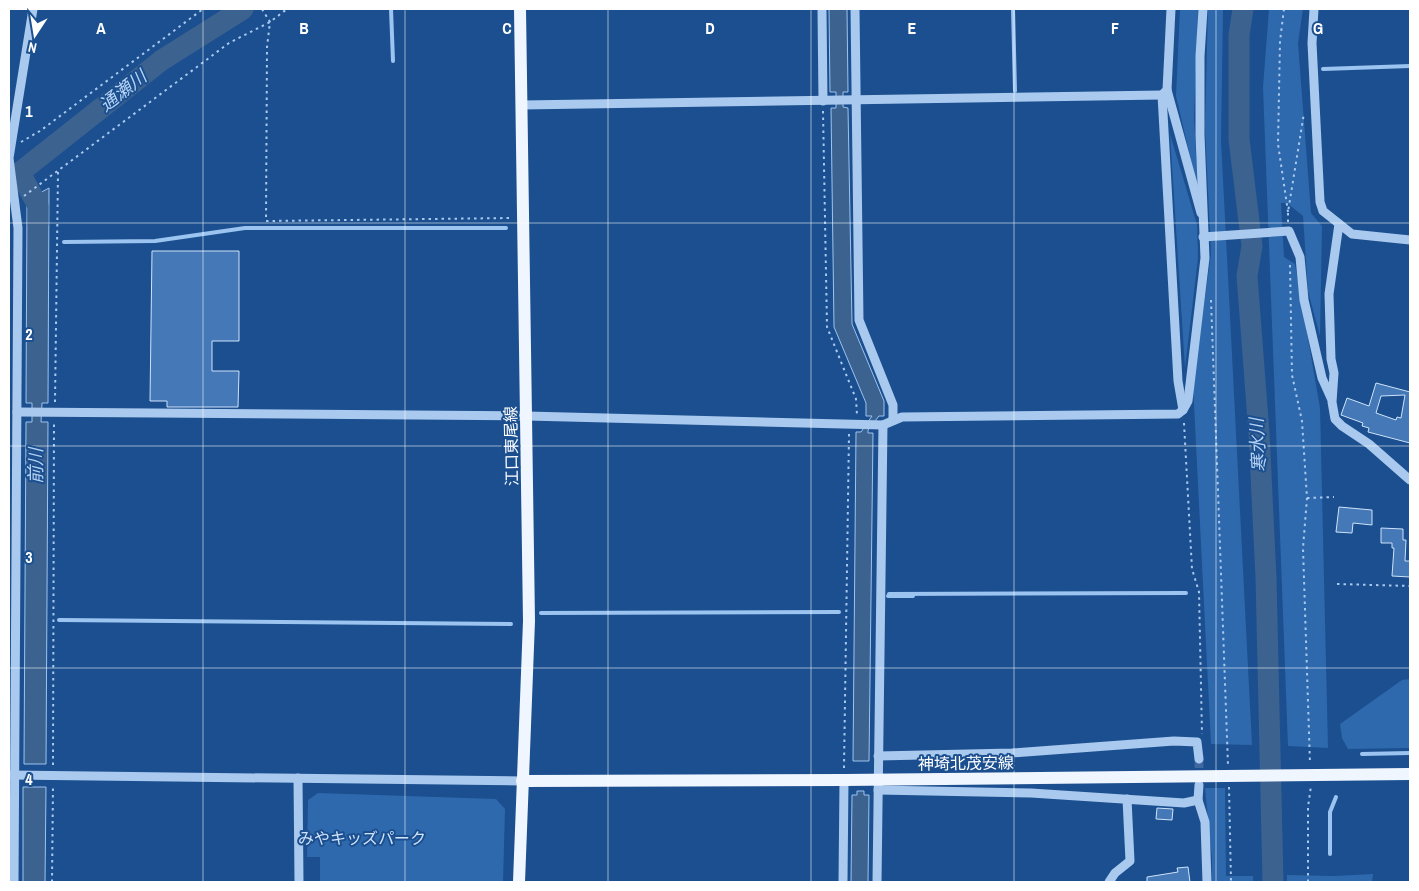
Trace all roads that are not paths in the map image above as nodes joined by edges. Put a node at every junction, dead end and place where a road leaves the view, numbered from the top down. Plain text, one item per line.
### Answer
1 (33, 9) edge
2 (520, 9) edge
3 (822, 9) edge
4 (855, 9) edge
5 (1171, 9) edge
6 (1203, 9) edge
7 (1314, 9) edge
8 (1165, 93) junction
9 (856, 100) junction
10 (823, 101) junction
11 (522, 105) junction
12 (10, 158) edge
13 (13, 208) edge
14 (1203, 223) junction
15 (1339, 224) junction
16 (1206, 237) junction
17 (1410, 240) edge
18 (1332, 402) junction
19 (1183, 410) junction
20 (17, 412) junction
21 (527, 416) junction
22 (893, 419) junction
23 (879, 425) junction
24 (1410, 480) edge
25 (878, 756) junction
26 (1199, 759) tunnel mouth
27 (1410, 774) edge
28 (12, 776) edge
29 (298, 778) junction
30 (522, 780) junction
31 (844, 780) junction
32 (878, 785) junction
33 (1199, 785) tunnel mouth
34 (1127, 799) junction
35 (1198, 800) junction
36 (14, 882) edge
37 (299, 882) edge
38 (519, 882) edge
39 (843, 882) edge
40 (877, 882) edge
41 (1109, 882) edge
42 (1207, 882) edge

1 - 12 street
2 - 11 main road, 江口東尾線
3 - 10 street
4 - 9 street
5 - 8 street
6 - 14 street
7 - 15 street
8 - 9 street
8 - 14 street
8 - 19 street
9 - 10 street
9 - 22 street
10 - 11 street
11 - 21 main road, 江口東尾線
12 - 13 street
13 - 20 street
14 - 16 street
15 - 17 street
15 - 18 street
16 - 18 street
16 - 19 street
18 - 24 street
19 - 22 street
20 - 21 street
20 - 28 street
21 - 23 street
21 - 30 main road, 江口東尾線
22 - 23 street
23 - 25 street
25 - 26 street
25 - 32 street
27 - 32 main road, 神埼北茂安線
28 - 29 street
28 - 36 street
29 - 30 street
29 - 37 street
30 - 31 main road, 神埼北茂安線
30 - 38 main road, 江口東尾線
31 - 32 main road, 神埼北茂安線
31 - 39 street
32 - 34 street
32 - 40 street
33 - 35 street
34 - 35 street
34 - 41 street
35 - 42 street

